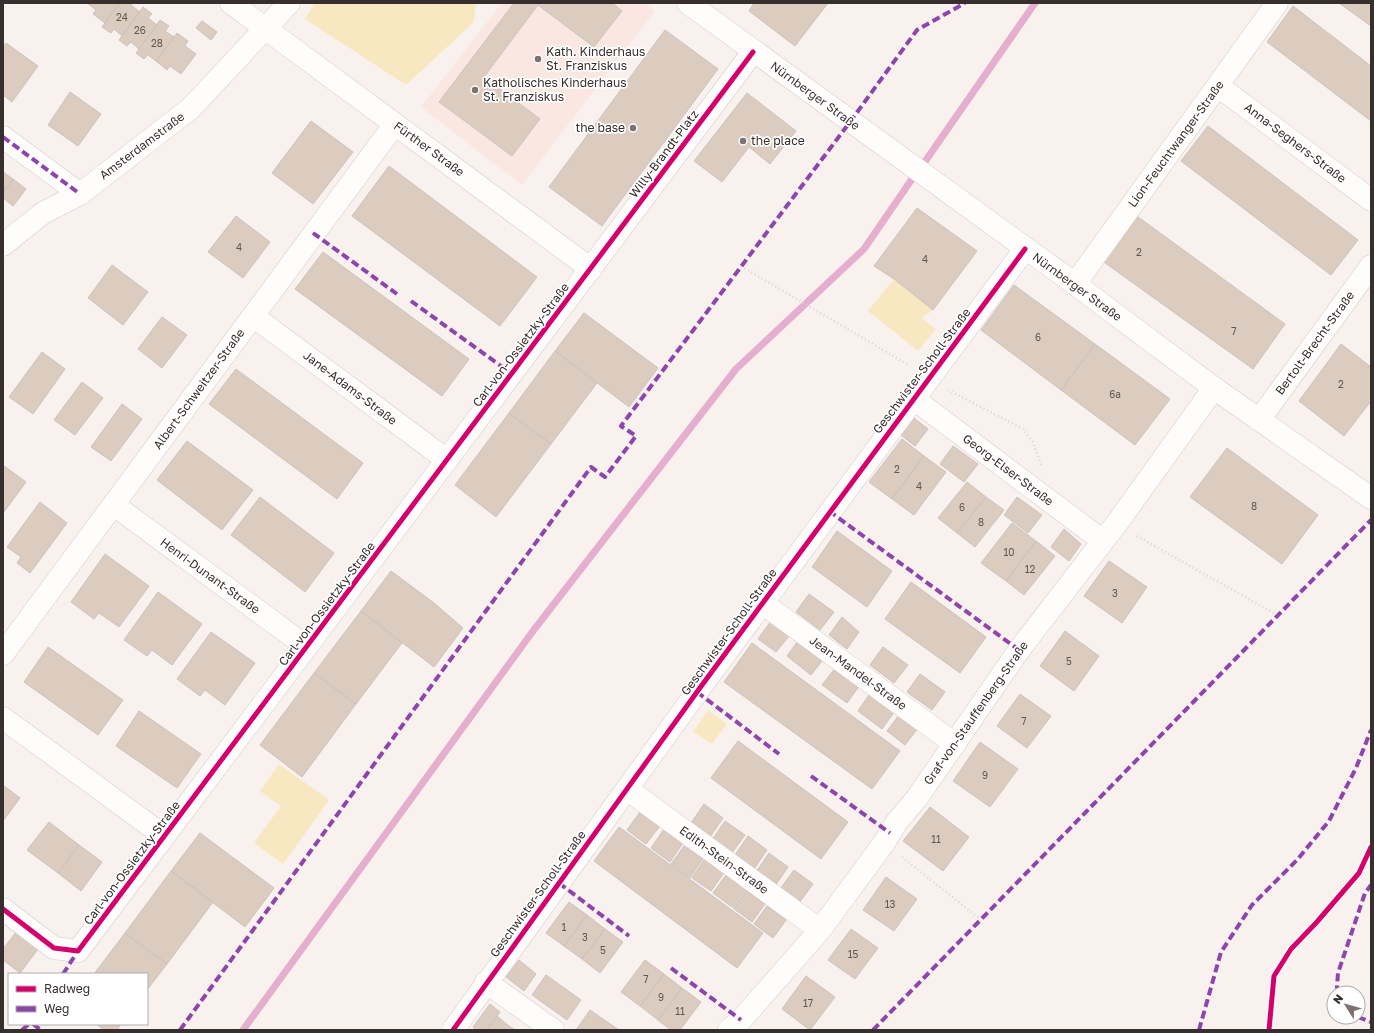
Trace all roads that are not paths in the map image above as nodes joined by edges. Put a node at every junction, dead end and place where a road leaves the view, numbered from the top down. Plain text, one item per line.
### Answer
1 (232, 3) edge
2 (289, 3) edge
3 (1277, 3) edge
4 (691, 4) edge
5 (267, 29) junction
6 (753, 52) junction
7 (1218, 86) junction
8 (394, 124) junction
9 (3, 137) edge
10 (80, 194) junction
11 (1371, 200) edge
12 (3, 245) edge
13 (1025, 249) junction
14 (1371, 266) edge
15 (591, 268) junction
16 (1075, 284) junction
17 (253, 316) junction
18 (1214, 388) junction
19 (914, 399) junction
20 (1259, 420) junction
21 (447, 460) junction
22 (1371, 498) edge
23 (114, 505) junction
24 (1103, 541) junction
25 (762, 603) junction
26 (307, 647) junction
27 (3, 654) edge
28 (3, 718) edge
29 (955, 744) junction
30 (627, 789) junction
31 (164, 836) junction
32 (3, 909) edge
33 (820, 930) junction
34 (486, 982) junction
35 (453, 1030) edge
36 (553, 1030) edge
37 (729, 1030) edge

1 - 5 street, Fürther Straße
2 - 5 street, Amsterdamstraße
3 - 7 street, Lion-Feuchtwanger-Straße
4 - 6 street, Nürnberger Straße
5 - 8 street, Fürther Straße
5 - 10 street, Amsterdamstraße
6 - 13 street, Nürnberger Straße
6 - 15 street, Willy-Brandt-Platz
7 - 11 street, Anna-Seghers-Straße
7 - 16 street, Lion-Feuchtwanger-Straße
8 - 15 street, Fürther Straße
8 - 17 street, Albert-Schweitzer-Straße
9 - 10 street
10 - 12 street, Amsterdamstraße
13 - 16 street, Nürnberger Straße
13 - 19 street, Geschwister-Scholl-Straße
14 - 20 street, Bertolt-Brecht-Straße
15 - 21 street, Carl-von-Ossietzky-Straße
16 - 18 street, Nürnberger Straße
17 - 21 street, Jane-Adams-Straße
17 - 23 street, Albert-Schweitzer-Straße
18 - 20 street, Nürnberger Straße
18 - 24 street, Graf-von-Stauffenberg-Straße
19 - 24 street, Georg-Elser-Straße
19 - 25 street, Geschwister-Scholl-Straße
20 - 22 street, Nürnberger Straße
21 - 26 street, Carl-von-Ossietzky-Straße
23 - 26 street, Henri-Dunant-Straße
23 - 27 street, Albert-Schweitzer-Straße
24 - 29 street, Graf-von-Stauffenberg-Straße
25 - 29 street, Jean-Mandel-Straße
25 - 30 street, Geschwister-Scholl-Straße
26 - 31 street, Carl-von-Ossietzky-Straße
28 - 31 street
29 - 33 street, Graf-von-Stauffenberg-Straße
30 - 33 street, Edith-Stein-Straße
30 - 34 street, Geschwister-Scholl-Straße
31 - 32 street, Carl-von-Ossietzky-Straße
33 - 37 street, Graf-von-Stauffenberg-Straße
34 - 35 street, Geschwister-Scholl-Straße
34 - 36 street

